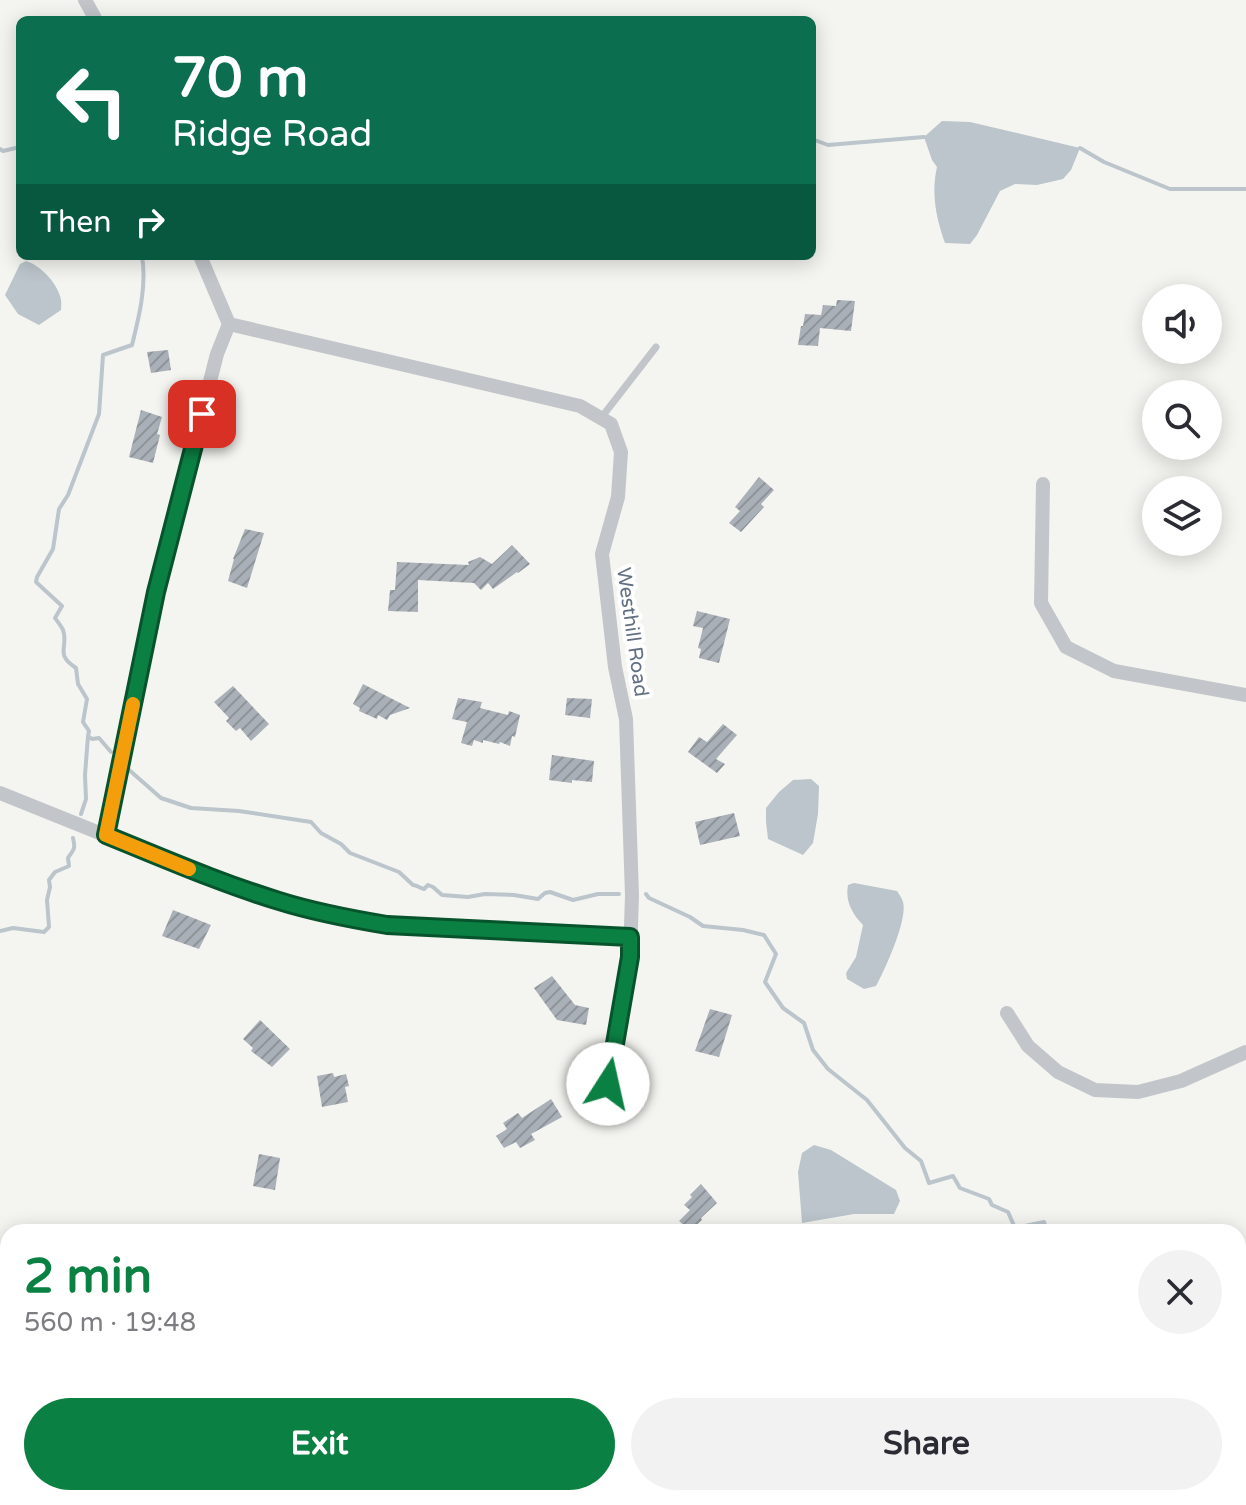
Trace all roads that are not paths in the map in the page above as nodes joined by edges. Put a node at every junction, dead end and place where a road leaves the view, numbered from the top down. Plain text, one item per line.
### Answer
1 (202, 260) edge
2 (229, 324) junction
3 (656, 347) dead end
4 (601, 418) junction
5 (1043, 484) dead end
6 (1246, 695) edge
7 (0, 793) edge
8 (106, 835) junction
9 (630, 937) junction
10 (630, 957) joint
11 (1007, 1013) dead end
12 (1246, 1052) edge
13 (608, 1084) dead end

1 - 2 street
2 - 4 street
2 - 8 street
3 - 4 lane
4 - 9 street, Westhill Road
5 - 6 street
7 - 8 street
8 - 9 street
9 - 10 street, Westhill Road
10 - 13 lane
11 - 12 street

